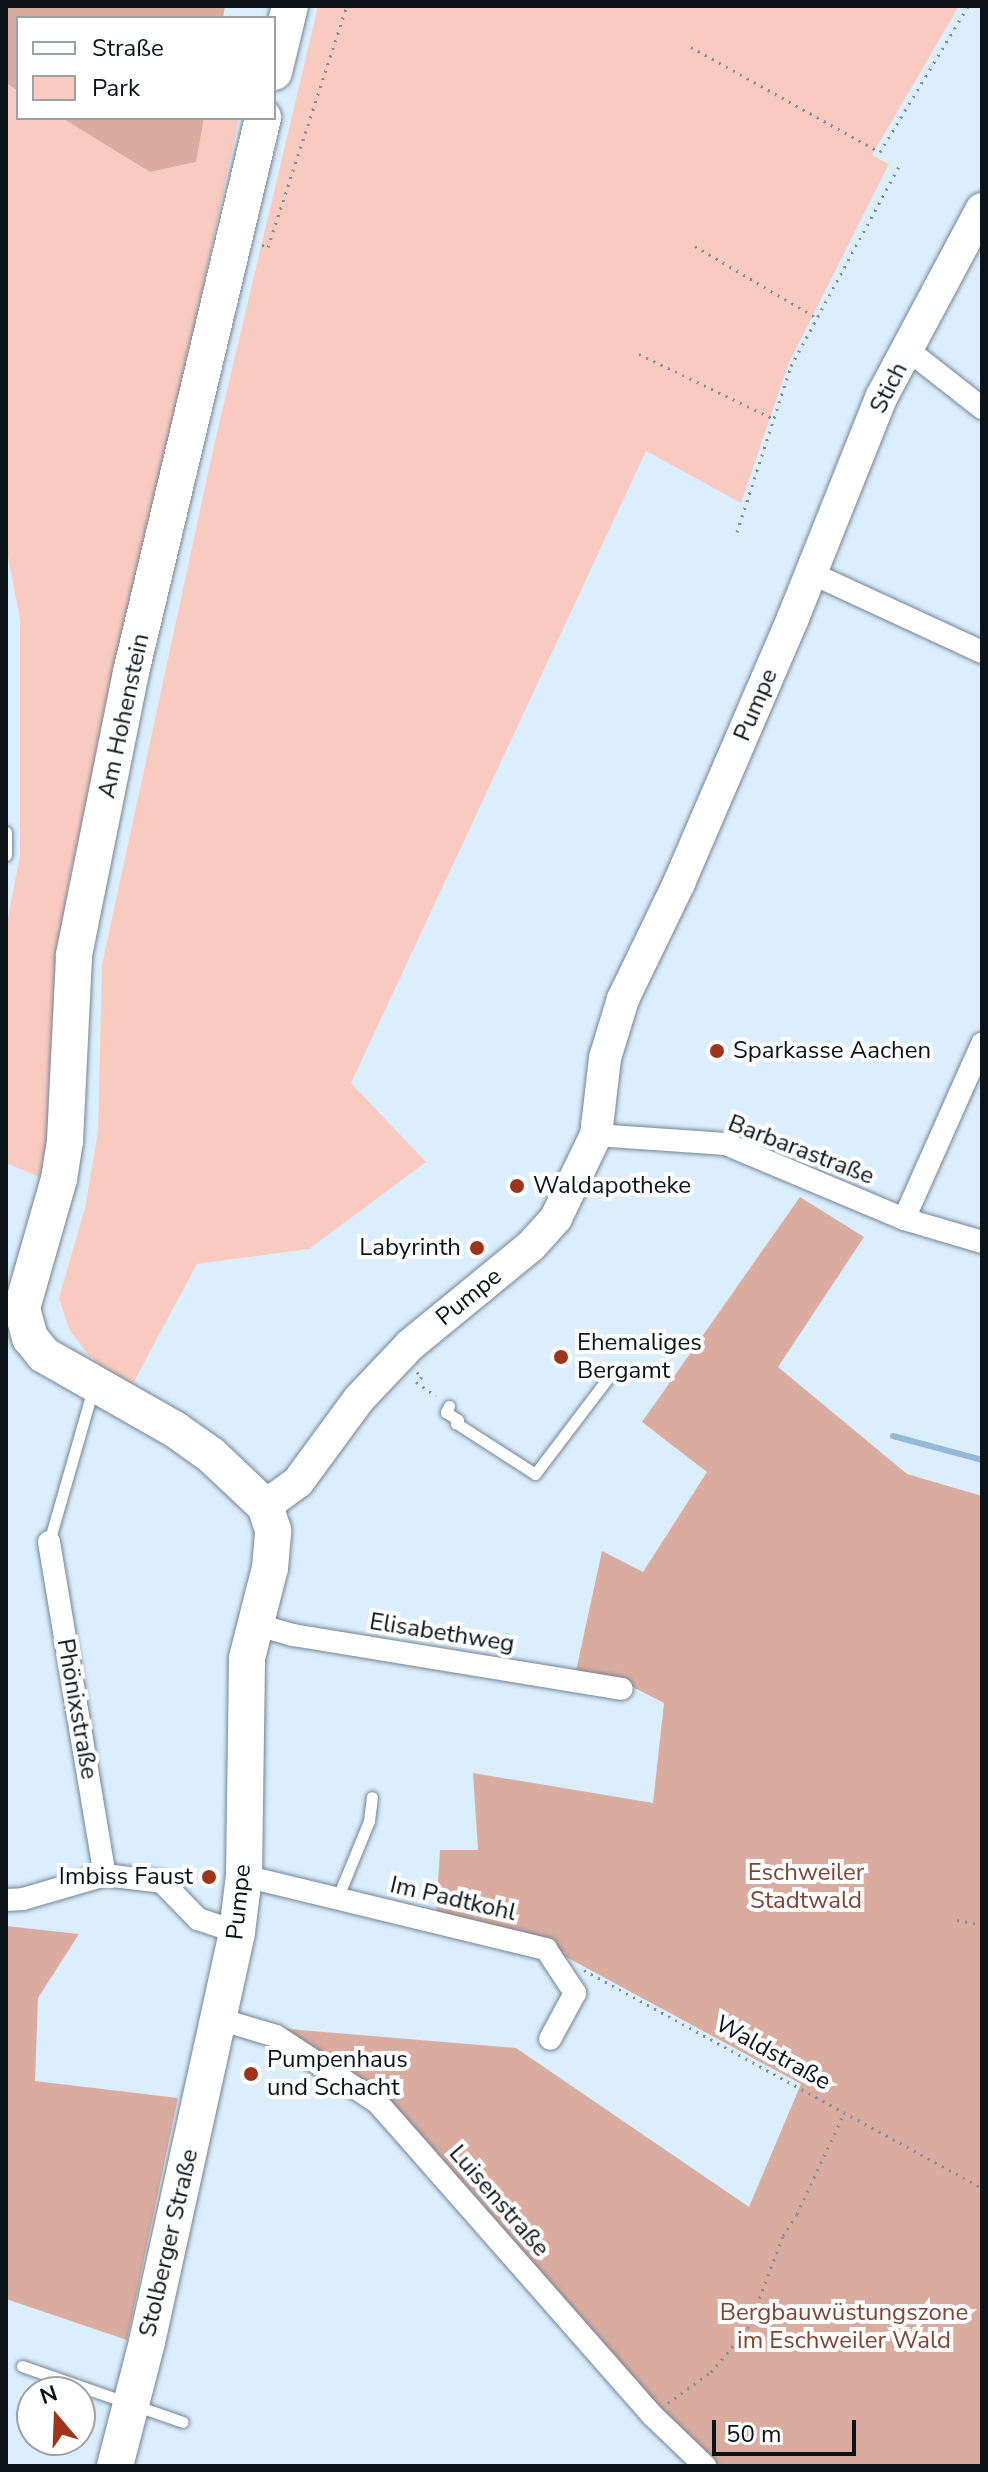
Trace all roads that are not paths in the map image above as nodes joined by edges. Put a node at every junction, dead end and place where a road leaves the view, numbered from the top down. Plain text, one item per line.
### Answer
1 (290, 6) edge
2 (276, 64) edge
3 (263, 120) edge
4 (982, 209) edge
5 (908, 350) junction
6 (982, 408) edge
7 (811, 573) junction
8 (979, 644) edge
9 (6, 832) edge
10 (6, 855) edge
11 (982, 1044) edge
12 (596, 1135) junction
13 (904, 1219) junction
14 (982, 1242) edge
15 (14, 1320) edge
16 (607, 1379) dead end
17 (94, 1386) junction
18 (449, 1406) road end
19 (265, 1506) junction
20 (49, 1542) joint
21 (254, 1624) junction
22 (622, 1689) dead end
23 (372, 1797) dead end
24 (105, 1875) junction
25 (244, 1876) junction
26 (337, 1899) junction
27 (6, 1900) edge
28 (237, 1932) junction
29 (219, 2019) junction
30 (550, 2039) dead end
31 (22, 2366) dead end
32 (131, 2406) junction
33 (183, 2422) dead end
34 (115, 2466) edge
35 (705, 2466) edge

1 - 2 main road
3 - 15 main road, Am Hohenstein
4 - 5 main road, Stich
5 - 6 street
5 - 7 main road, Stich
7 - 8 street
7 - 12 main road, Pumpe
9 - 10 lane
11 - 13 street
12 - 13 street, Barbarastraße
12 - 19 main road, Pumpe
13 - 14 street, Barbarastraße
15 - 17 main road
16 - 18 lane
17 - 19 main road
17 - 20 lane
19 - 21 main road, Pumpe
20 - 24 street, Phönixstraße
21 - 22 street, Elisabethweg
21 - 25 main road, Pumpe
23 - 26 lane
24 - 27 street
24 - 28 street
25 - 26 street, Im Padtkohl
25 - 28 main road, Pumpe
26 - 30 street, Im Padtkohl
28 - 29 main road, Pumpe
29 - 32 main road, Stolberger Straße
29 - 35 street, Luisenstraße
31 - 32 lane
32 - 33 lane
32 - 34 main road, Stolberger Straße

